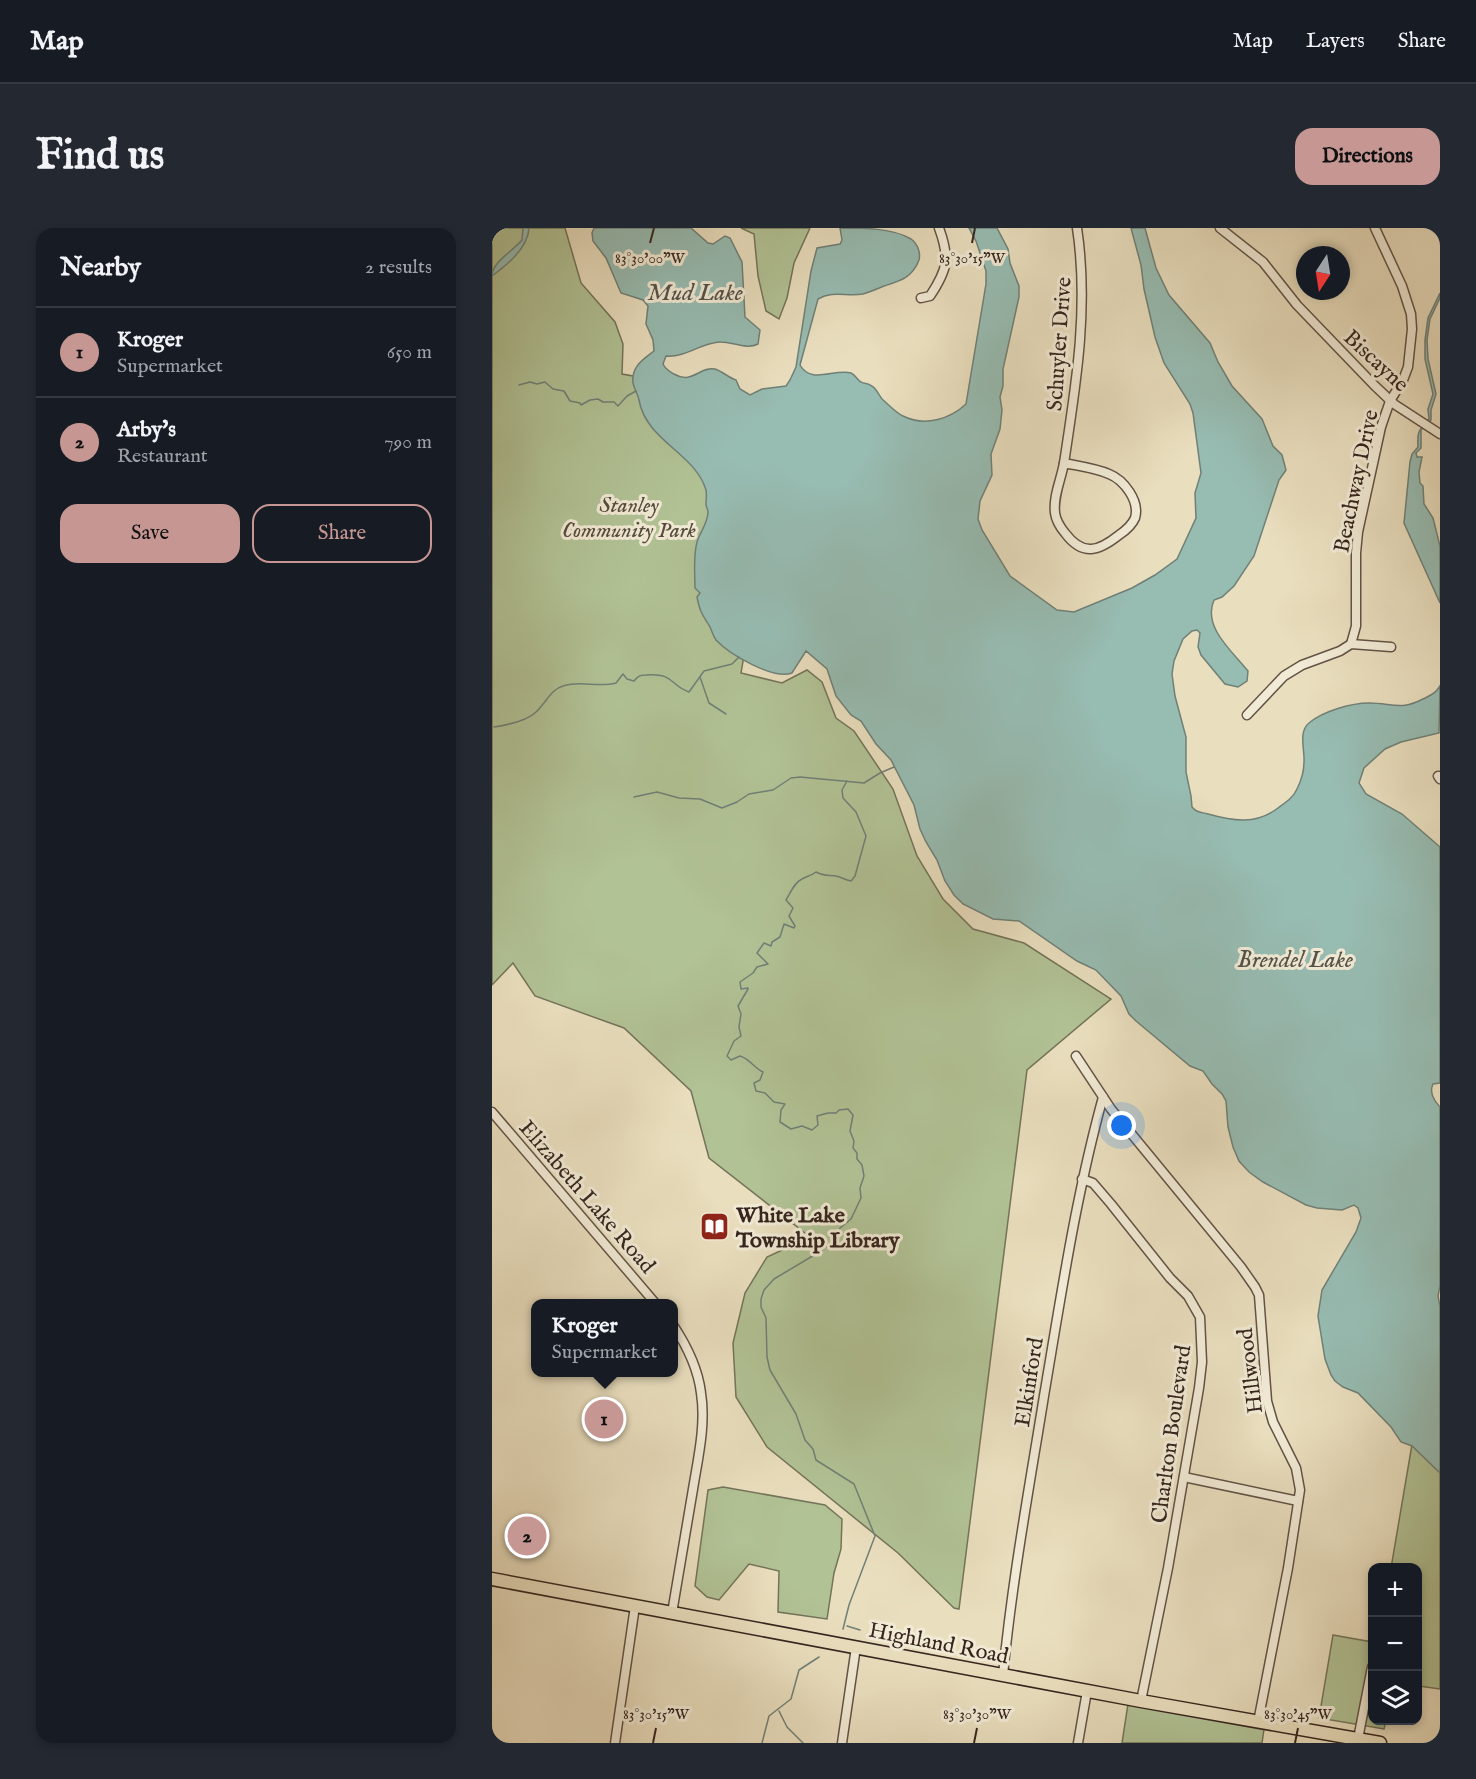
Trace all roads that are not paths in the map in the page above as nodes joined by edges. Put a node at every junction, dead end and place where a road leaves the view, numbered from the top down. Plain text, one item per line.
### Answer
1 (939, 228) edge
2 (1077, 228) edge
3 (1220, 228) edge
4 (1375, 228) edge
5 (921, 298) dead end
6 (1390, 400) junction
7 (1437, 432) edge
8 (1064, 463) junction
9 (1351, 644) junction
10 (1391, 647) dead end
11 (1247, 715) dead end
12 (1076, 1056) dead end
13 (1103, 1097) junction
14 (492, 1112) edge
15 (1082, 1179) junction
16 (652, 1299) edge
17 (678, 1333) edge
18 (1184, 1477) junction
19 (1299, 1501) junction
20 (492, 1579) edge
21 (635, 1606) junction
22 (672, 1613) junction
23 (856, 1647) junction
24 (1371, 1671) edge
25 (1003, 1675) junction
26 (1087, 1691) junction
27 (1141, 1701) junction
28 (1258, 1722) junction
29 (1312, 1737) edge
30 (1358, 1739) junction
31 (615, 1743) edge
32 (842, 1743) edge
33 (1078, 1743) edge
34 (1380, 1743) edge

1 - 5 street
2 - 8 street, Schuyler Drive
3 - 6 street, Biscayne
4 - 6 street, Beachway Drive
6 - 7 street, Biscayne
6 - 9 street, Beachway Drive
8 - 8 street, Schuyler Drive
9 - 10 street
9 - 11 street
12 - 13 street, Hillwood
13 - 15 street, Elkinford
13 - 19 street, Hillwood
14 - 16 street, Elizabeth Lake Road
15 - 18 street, Charlton Boulevard
15 - 25 street, Elkinford
17 - 22 street
18 - 19 street
18 - 27 street, Charlton Boulevard
19 - 28 street, Hillwood
20 - 21 highway, Highland Road
21 - 22 highway, Highland Road
21 - 31 street
22 - 23 highway, Highland Road
23 - 25 highway, Highland Road
23 - 32 street
24 - 30 street
25 - 26 highway, Highland Road
26 - 27 highway, Highland Road
26 - 33 street
27 - 28 highway, Highland Road
28 - 29 highway, Highland Road
29 - 30 highway, Highland Road
30 - 34 highway, Highland Road

